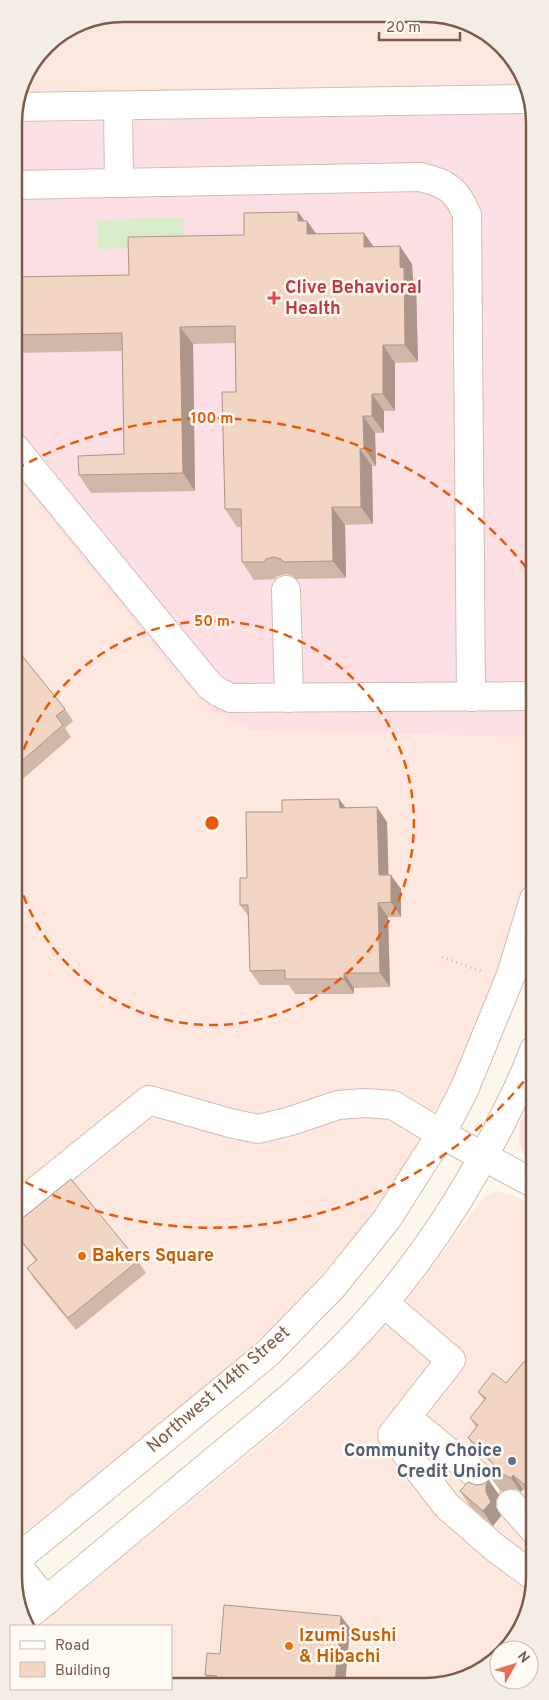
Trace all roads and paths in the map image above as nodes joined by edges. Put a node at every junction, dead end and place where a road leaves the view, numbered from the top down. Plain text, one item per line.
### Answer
1 (524, 99) edge
2 (118, 106) junction
3 (24, 107) edge
4 (119, 182) junction
5 (23, 184) edge
6 (23, 458) edge
7 (286, 590) dead end
8 (526, 696) edge
9 (472, 697) junction
10 (289, 698) junction
11 (526, 925) edge
12 (442, 957) dead end
13 (483, 972) dead end
14 (526, 1072) edge
15 (441, 1134) junction
16 (484, 1157) junction
17 (526, 1180) edge
18 (22, 1202) edge
19 (384, 1302) junction
20 (406, 1417) junction
21 (488, 1484) edge
22 (511, 1504) dead end
23 (526, 1521) edge
24 (22, 1555) edge
25 (526, 1571) edge
26 (22, 1578) edge
27 (36, 1609) edge

1 - 2 street
2 - 3 street
2 - 4 street
4 - 5 street
4 - 9 street
6 - 10 street
7 - 10 street
8 - 9 street
9 - 10 street
11 - 15 street, Northwest 114th Street
12 - 13 path
14 - 16 street
15 - 16 street
15 - 18 street
15 - 24 street, Northwest 114th Street
16 - 17 street
16 - 19 street
19 - 20 street
19 - 27 street
20 - 21 street
20 - 25 street
22 - 23 street
26 - 27 street

